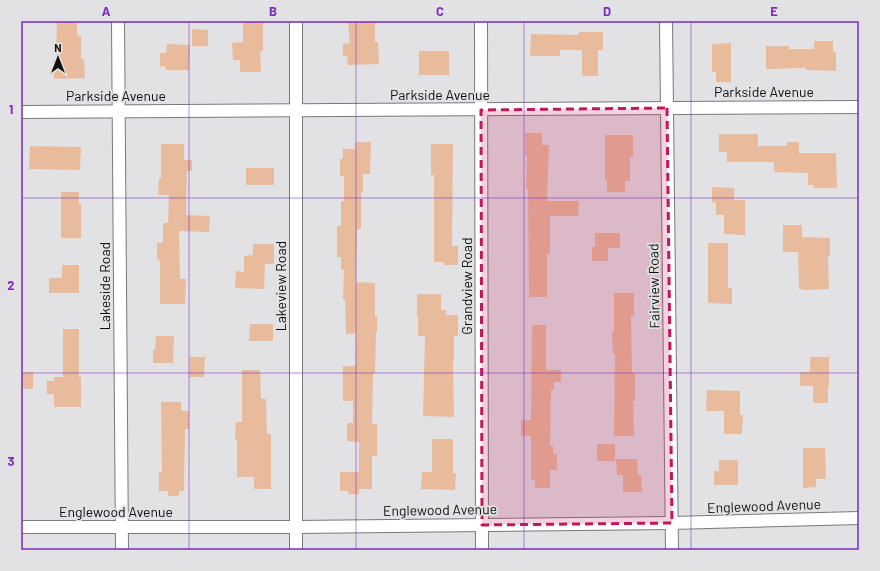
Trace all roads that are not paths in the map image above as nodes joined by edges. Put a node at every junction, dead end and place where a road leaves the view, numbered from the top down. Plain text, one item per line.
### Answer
1 (118, 21) edge
2 (296, 21) edge
3 (482, 21) edge
4 (666, 21) edge
5 (859, 107) edge
6 (667, 108) junction
7 (296, 109) junction
8 (481, 110) junction
9 (21, 112) edge
10 (119, 112) junction
11 (859, 518) edge
12 (672, 523) junction
13 (482, 525) junction
14 (21, 527) edge
15 (121, 527) junction
16 (296, 527) junction
17 (122, 550) edge
18 (296, 550) edge
19 (482, 550) edge
20 (672, 550) edge

1 - 10 street, Lakeside Road
2 - 7 street, Lakeview Road
3 - 8 street, Grandview Road
4 - 6 street, Fairview Road
5 - 6 street, Parkside Avenue
6 - 8 street, Parkside Avenue
6 - 12 street, Fairview Road
7 - 8 street, Parkside Avenue
7 - 10 street, Parkside Avenue
7 - 16 street, Lakeview Road
8 - 13 street, Grandview Road
9 - 10 street, Parkside Avenue
10 - 15 street, Lakeside Road
11 - 12 street, Englewood Avenue
12 - 13 street, Englewood Avenue
12 - 20 street, Fairview Road
13 - 16 street, Englewood Avenue
13 - 19 street, Grandview Road
14 - 15 street, Englewood Avenue
15 - 16 street, Englewood Avenue
15 - 17 street, Lakeside Road
16 - 18 street, Lakeview Road

